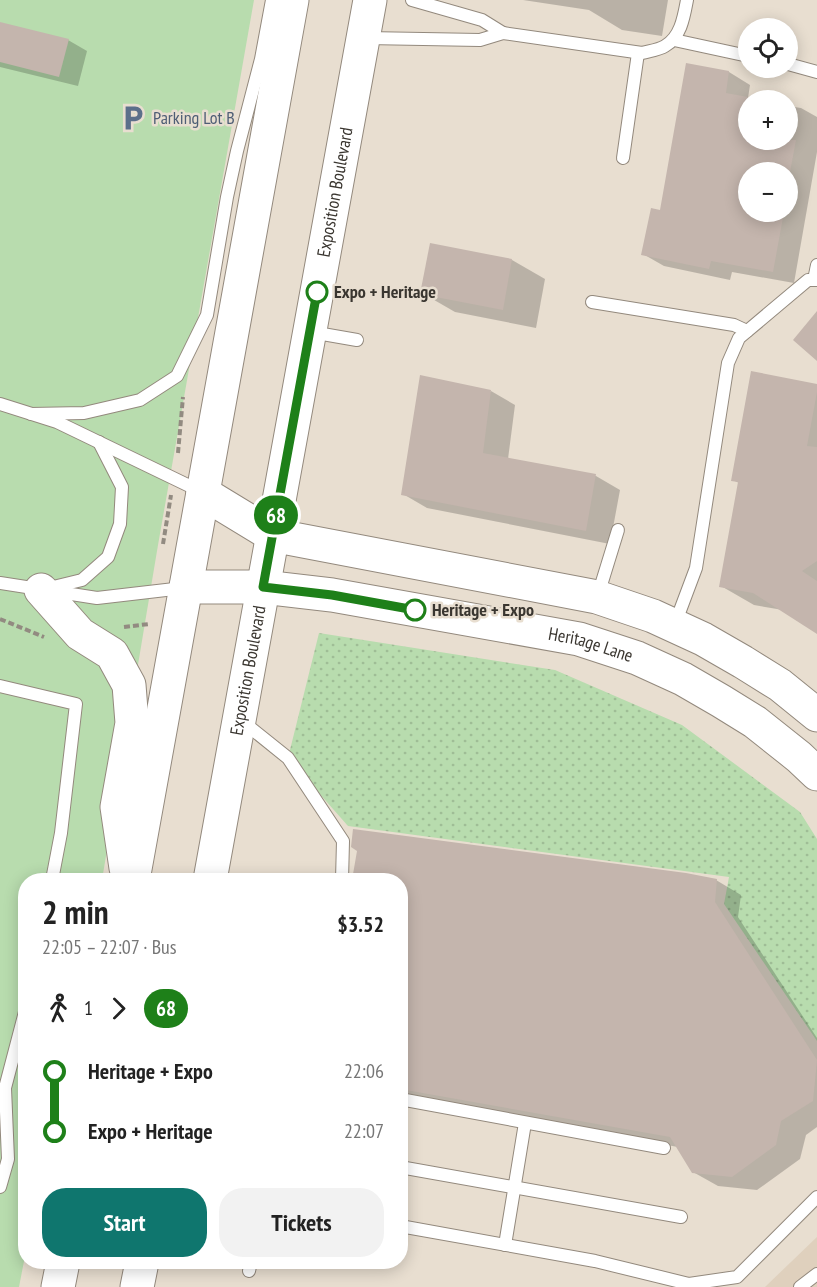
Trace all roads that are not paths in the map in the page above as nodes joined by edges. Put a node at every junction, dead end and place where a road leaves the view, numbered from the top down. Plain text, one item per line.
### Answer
1 (272, 0) edge
2 (292, 0) edge
3 (370, 0) edge
4 (412, 0) edge
5 (687, 0) edge
6 (503, 33) junction
7 (363, 38) junction
8 (674, 40) junction
9 (638, 53) junction
10 (738, 54) edge
11 (798, 67) edge
12 (817, 72) edge
13 (623, 158) dead end
14 (817, 265) edge
15 (816, 280) edge
16 (592, 302) dead end
17 (747, 331) junction
18 (309, 332) junction
19 (357, 340) dead end
20 (0, 404) edge
21 (31, 414) junction
22 (99, 442) junction
23 (187, 492) junction
24 (618, 530) dead end
25 (273, 535) junction
26 (0, 583) edge
27 (186, 587) junction
28 (263, 587) junction
29 (41, 590) junction
30 (597, 597) junction
31 (674, 626) junction
32 (0, 686) edge
33 (817, 715) edge
34 (239, 718) junction
35 (817, 774) edge
36 (53, 873) edge
37 (127, 873) edge
38 (134, 873) edge
39 (211, 873) edge
40 (342, 873) edge
41 (18, 1038) edge
42 (408, 1101) edge
43 (525, 1123) junction
44 (664, 1148) dead end
45 (408, 1168) edge
46 (0, 1187) edge
47 (514, 1188) junction
48 (817, 1197) edge
49 (681, 1217) dead end
50 (408, 1227) edge
51 (505, 1245) junction
52 (62, 1269) edge
53 (141, 1269) edge
54 (817, 1274) edge
55 (689, 1286) edge
56 (58, 1287) edge
57 (137, 1287) edge
58 (800, 1287) edge

1 - 21 lane
2 - 23 main road
3 - 7 main road, Exposition Boulevard
4 - 6 lane
5 - 8 lane
6 - 7 lane
6 - 9 lane
7 - 18 main road, Exposition Boulevard
8 - 9 lane
8 - 10 lane
9 - 13 lane
11 - 12 lane
14 - 15 lane
15 - 17 lane
16 - 17 lane
17 - 31 lane
18 - 19 lane
18 - 25 main road, Exposition Boulevard
20 - 21 lane
21 - 22 lane
22 - 23 lane
22 - 29 lane
23 - 25 main road
23 - 27 main road
24 - 30 lane
25 - 28 main road, Exposition Boulevard
25 - 30 main road
26 - 29 lane
27 - 28 main road, Heritage Lane
27 - 29 lane
27 - 38 main road
28 - 34 main road, Exposition Boulevard
28 - 35 main road, Heritage Lane
29 - 37 main road
30 - 31 main road
31 - 33 main road
32 - 36 lane
34 - 39 main road, Exposition Boulevard
34 - 40 lane
41 - 46 lane
42 - 43 lane
43 - 44 lane
43 - 47 lane
45 - 47 lane
47 - 49 lane
47 - 51 lane
48 - 55 lane
50 - 51 lane
51 - 55 lane
52 - 56 main road
53 - 57 main road
54 - 58 lane

